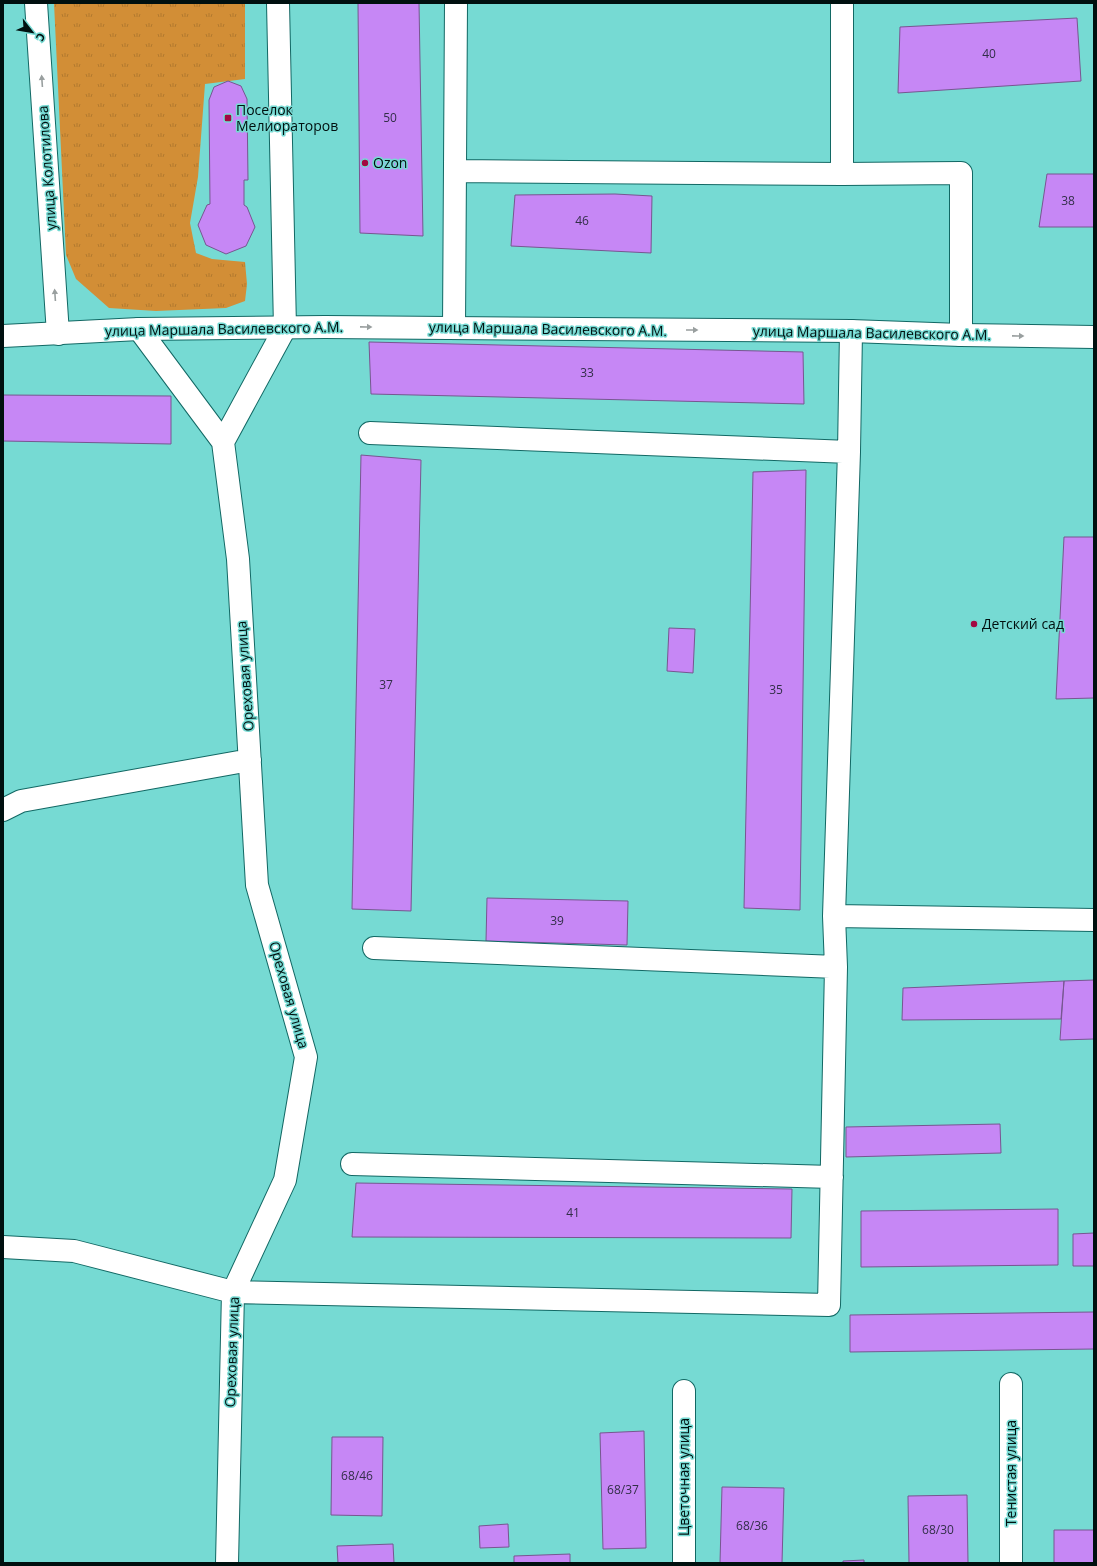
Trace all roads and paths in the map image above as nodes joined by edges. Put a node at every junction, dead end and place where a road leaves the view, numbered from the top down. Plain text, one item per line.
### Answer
1 (36, 3) edge
2 (278, 3) edge
3 (456, 3) edge
4 (842, 3) edge
5 (455, 171) junction
6 (842, 174) junction
7 (285, 328) junction
8 (454, 328) junction
9 (139, 329) junction
10 (851, 331) junction
11 (58, 334) junction
12 (961, 335) junction
13 (3, 336) edge
14 (1094, 337) edge
15 (370, 433) dead end
16 (223, 442) junction
17 (849, 452) junction
18 (250, 760) junction
19 (3, 810) edge
20 (834, 916) junction
21 (1094, 920) edge
22 (374, 948) dead end
23 (836, 967) junction
24 (352, 1164) dead end
25 (832, 1177) junction
26 (3, 1246) edge
27 (233, 1292) junction
28 (1011, 1384) dead end
29 (684, 1391) dead end
30 (227, 1563) edge
31 (684, 1563) edge
32 (1011, 1563) edge

11 -> 1 street, улица Колотилова
2 - 7 street
3 - 5 street
4 - 6 street
5 - 6 street
5 - 8 street
6 - 12 street
7 -> 8 street, улица Маршала Василевского А.М.
7 - 9 street, улица Маршала Василевского А.М.
7 - 16 street
8 -> 10 street, улица Маршала Василевского А.М.
9 - 11 street, улица Маршала Василевского А.М.
9 - 16 street, Ореховая улица
10 - 12 street, улица Маршала Василевского А.М.
10 - 17 street
11 - 13 street, улица Маршала Василевского А.М.
12 -> 14 street, улица Маршала Василевского А.М.
15 - 17 street
16 - 18 street, Ореховая улица
17 - 20 street
18 - 19 street
18 - 27 street, Ореховая улица
20 - 21 street
20 - 23 street
22 - 23 street
23 - 25 street
24 - 25 street
25 - 27 street
26 - 27 street
27 - 30 street, Ореховая улица
28 - 32 street, Тенистая улица
29 - 31 street, Цветочная улица

